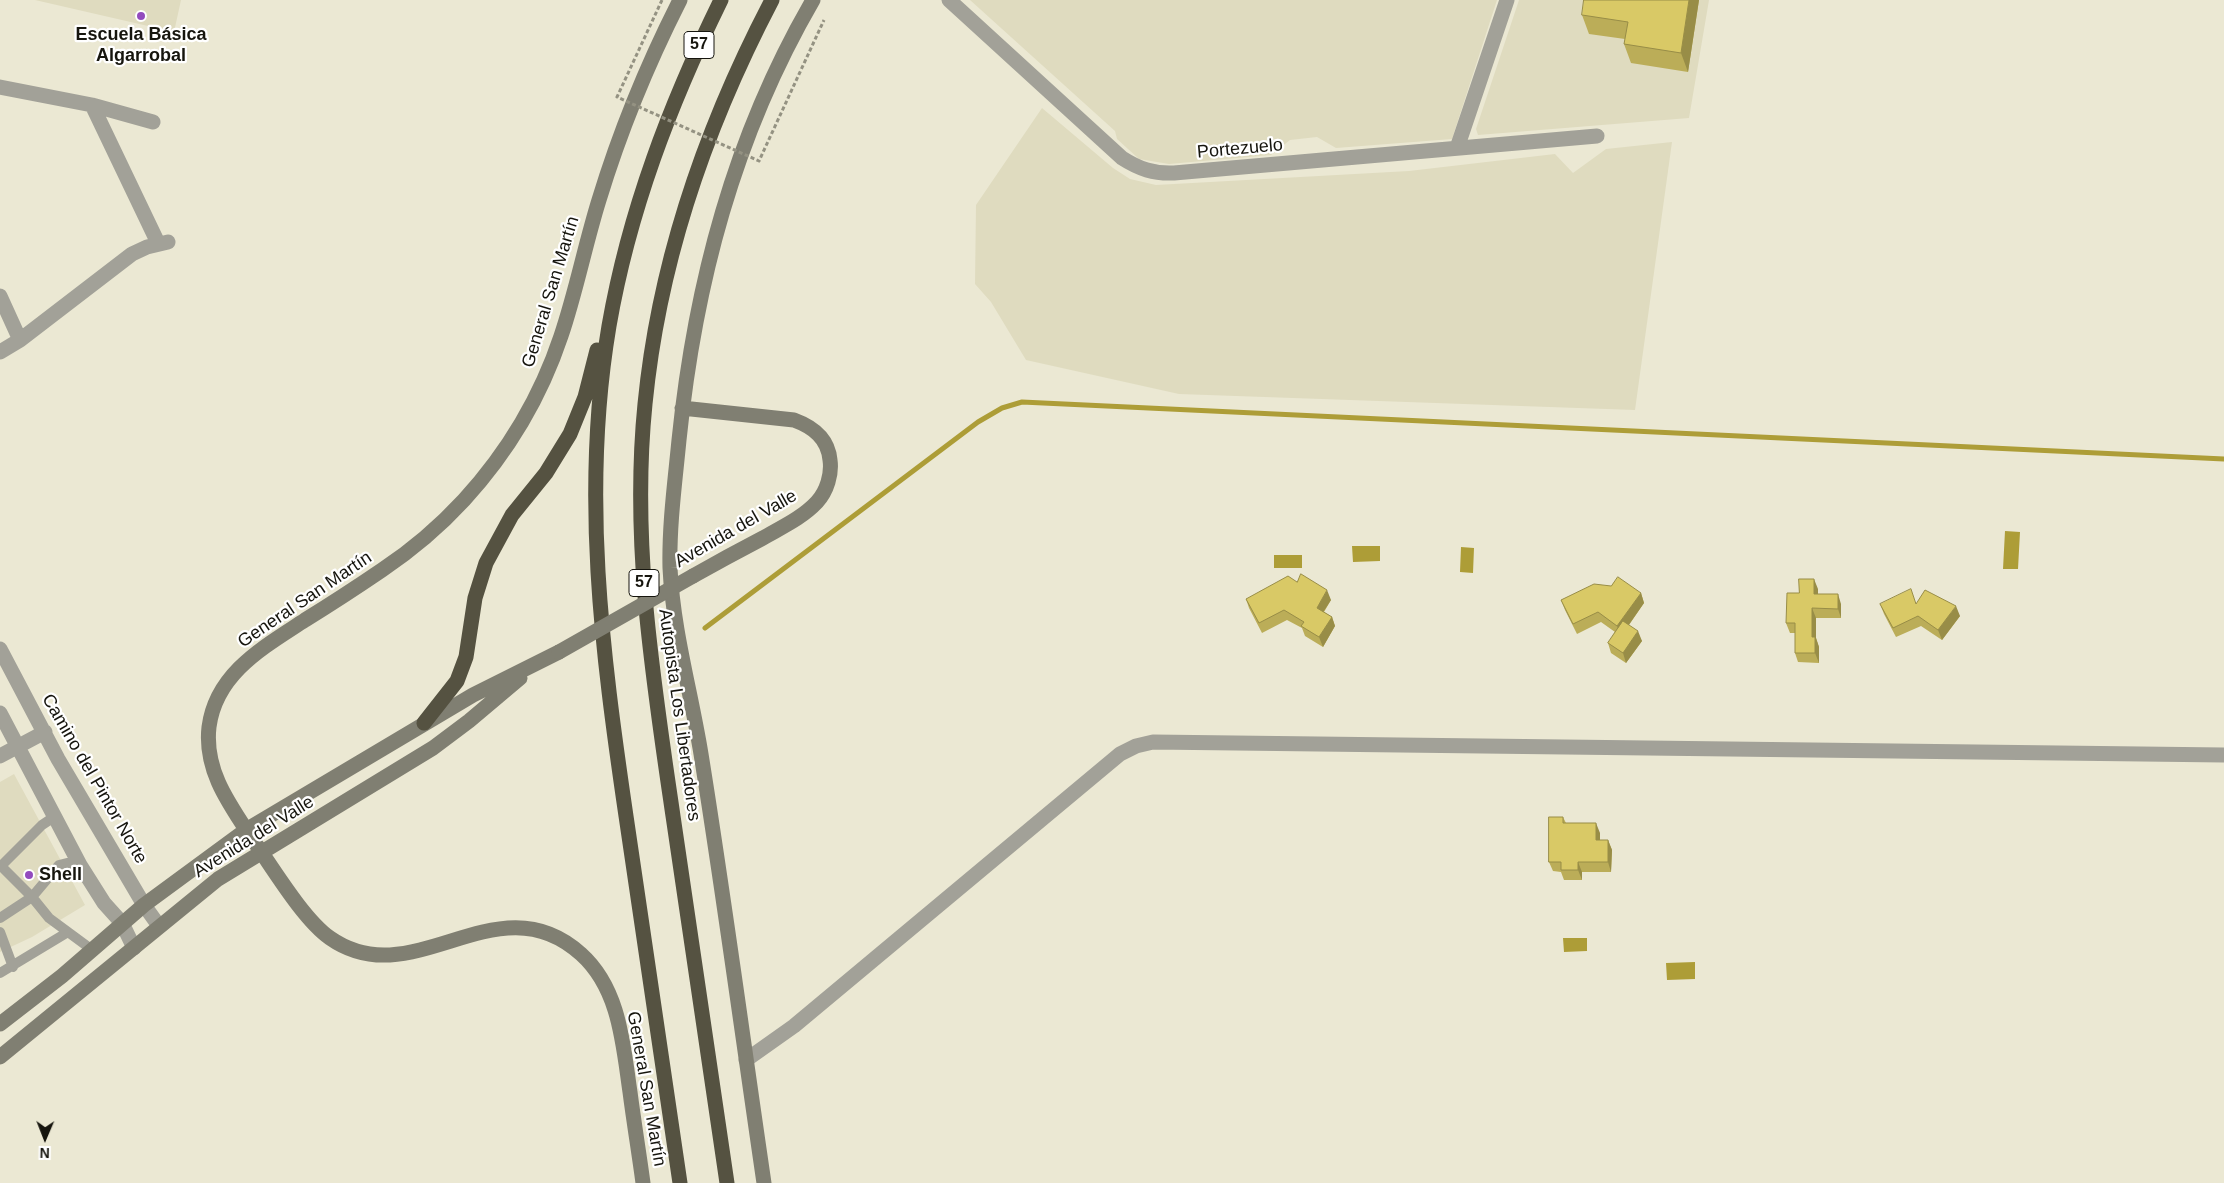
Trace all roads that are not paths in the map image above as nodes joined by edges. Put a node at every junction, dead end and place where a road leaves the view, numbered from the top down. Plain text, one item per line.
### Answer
1 (680, 0) edge
2 (721, 0) edge
3 (772, 0) edge
4 (813, 0) edge
5 (949, 0) edge
6 (1507, 0) edge
7 (0, 88) edge
8 (92, 105) junction
9 (153, 122) dead end
10 (1598, 136) dead end
11 (1457, 148) junction
12 (616, 286) junction
13 (0, 296) edge
14 (20, 340) junction
15 (0, 352) edge
16 (682, 408) junction
17 (0, 648) edge
18 (539, 663) junction
19 (0, 713) edge
20 (424, 723) junction
21 (45, 732) junction
22 (18, 747) junction
23 (2224, 755) edge
24 (0, 756) edge
25 (54, 817) junction
26 (246, 830) junction
27 (262, 853) junction
28 (80, 864) junction
29 (0, 866) edge
30 (32, 896) junction
31 (144, 905) junction
32 (0, 918) edge
33 (122, 923) junction
34 (159, 926) junction
35 (0, 932) edge
36 (68, 932) junction
37 (134, 948) junction
38 (91, 949) junction
39 (13, 967) junction
40 (0, 973) edge
41 (0, 1024) edge
42 (0, 1057) edge
43 (746, 1060) junction
44 (643, 1183) edge
45 (680, 1183) edge
46 (727, 1183) edge
47 (764, 1183) edge

1 - 26 street, General San Martín
2 - 12 highway, 57
3 - 46 highway, Autopista Los Libertadores / 57
4 - 16 street
5 - 11 street, Portezuelo
6 - 11 street
7 - 8 street
8 - 9 street
8 - 14 street
10 - 11 street, Portezuelo
12 - 20 highway
12 - 45 highway, 57
13 - 14 street
14 - 15 street
16 - 18 street, Avenida del Valle, bridge
16 - 43 street
17 - 21 street, Camino del Pintor Norte
18 - 20 street, Avenida del Valle
18 - 27 street, Avenida del Valle
19 - 22 street
20 - 26 street, Avenida del Valle
21 - 22 street
21 - 31 street, Camino del Pintor Norte
22 - 24 street
22 - 25 street
23 - 43 street
25 - 28 street
25 - 29 lane
26 - 27 street, General San Martín
26 - 31 street, Avenida del Valle
27 - 34 street, Avenida del Valle
27 - 44 street, General San Martín
28 - 30 lane
28 - 33 street
29 - 30 lane
30 - 32 lane
30 - 36 lane
31 - 33 street, Avenida del Valle
31 - 34 street, Camino del Pintor Norte
33 - 37 street
33 - 38 street, Avenida del Valle
34 - 37 street, Avenida del Valle
35 - 39 lane
36 - 38 lane
36 - 39 lane
37 - 42 street, Avenida del Valle
38 - 41 street, Avenida del Valle
39 - 40 lane
43 - 47 street

